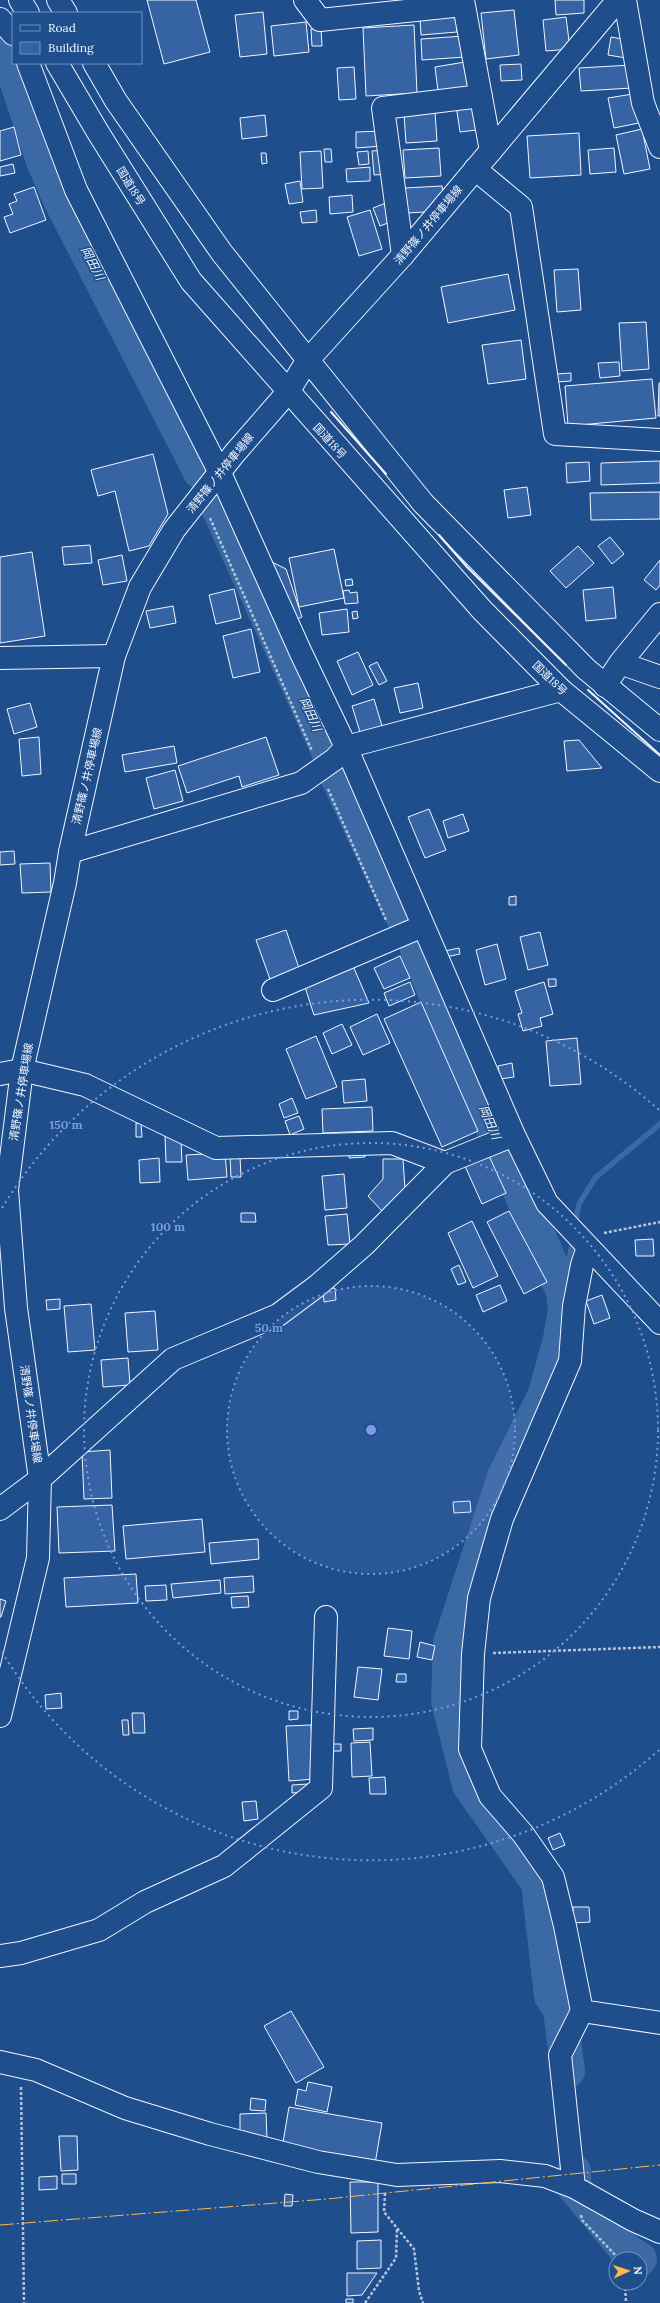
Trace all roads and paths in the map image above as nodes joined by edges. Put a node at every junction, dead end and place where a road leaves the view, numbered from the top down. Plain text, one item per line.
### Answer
1 (20, 0) edge
2 (58, 0) edge
3 (305, 0) edge
4 (618, 0) edge
5 (625, 0) edge
6 (463, 2) edge
7 (27, 12) edge
8 (65, 12) edge
9 (28, 64) edge
10 (58, 64) edge
11 (95, 64) edge
12 (481, 96) junction
13 (660, 147) edge
14 (491, 151) junction
15 (475, 170) junction
16 (403, 255) junction
17 (307, 361) junction
18 (288, 392) junction
19 (660, 440) edge
20 (220, 473) junction
21 (207, 512) dead end
22 (660, 614) edge
23 (114, 656) junction
24 (0, 658) edge
25 (620, 663) junction
26 (660, 677) edge
27 (605, 686) junction
28 (562, 690) junction
29 (660, 730) edge
30 (331, 760) junction
31 (660, 771) edge
32 (70, 852) junction
33 (423, 926) junction
34 (394, 938) junction
35 (273, 990) dead end
36 (22, 1070) junction
37 (0, 1074) edge
38 (505, 1139) junction
39 (445, 1163) junction
40 (660, 1222) edge
41 (582, 1240) junction
42 (660, 1323) edge
43 (40, 1479) junction
44 (0, 1509) edge
45 (326, 1617) dead end
46 (660, 1647) edge
47 (473, 1654) junction
48 (0, 1716) edge
49 (0, 1956) edge
50 (582, 2011) junction
51 (660, 2023) edge
52 (0, 2062) edge
53 (21, 2066) junction
54 (385, 2173) junction
55 (574, 2187) junction
56 (397, 2228) junction
57 (660, 2232) edge
58 (611, 2251) edge
59 (625, 2291) edge
60 (24, 2303) edge
61 (365, 2303) edge
62 (423, 2303) edge
63 (626, 2303) edge

1 - 7 main road
2 - 8 main road
3 - 6 main road
4 - 14 main road, 清野篠ノ井停車場線
5 - 13 main road
6 - 12 main road
9 - 20 main road
10 - 18 main road, 国道18号
11 - 17 main road
12 - 14 main road
12 - 16 main road
14 - 15 main road, 清野篠ノ井停車場線
15 - 16 main road, 清野篠ノ井停車場線
15 - 19 main road
16 - 17 main road, 清野篠ノ井停車場線
17 - 18 main road, 清野篠ノ井停車場線
17 - 27 main road
18 - 20 main road, 清野篠ノ井停車場線
18 - 28 main road, 国道18号
20 - 23 main road, 清野篠ノ井停車場線
20 - 30 main road
21 - 30 path
22 - 25 main road
23 - 24 main road
23 - 32 main road, 清野篠ノ井停車場線
25 - 26 main road
25 - 27 main road
27 - 29 main road
28 - 30 main road
28 - 31 main road, 国道18号
30 - 32 main road
30 - 33 main road
30 - 34 path
32 - 36 main road, 清野篠ノ井停車場線
33 - 34 main road
33 - 38 main road
34 - 35 main road
36 - 37 main road
36 - 39 main road
36 - 43 main road, 清野篠ノ井停車場線
38 - 39 main road
38 - 41 main road
39 - 43 main road
40 - 41 path
41 - 42 main road
41 - 47 main road
43 - 44 main road
43 - 48 main road, 清野篠ノ井停車場線
45 - 49 main road
46 - 47 path
47 - 50 main road
50 - 51 main road
50 - 55 main road
52 - 53 main road
53 - 54 main road
53 - 60 path
54 - 55 main road
54 - 56 path
55 - 57 main road
55 - 58 path
56 - 61 path
56 - 62 path
59 - 63 path

